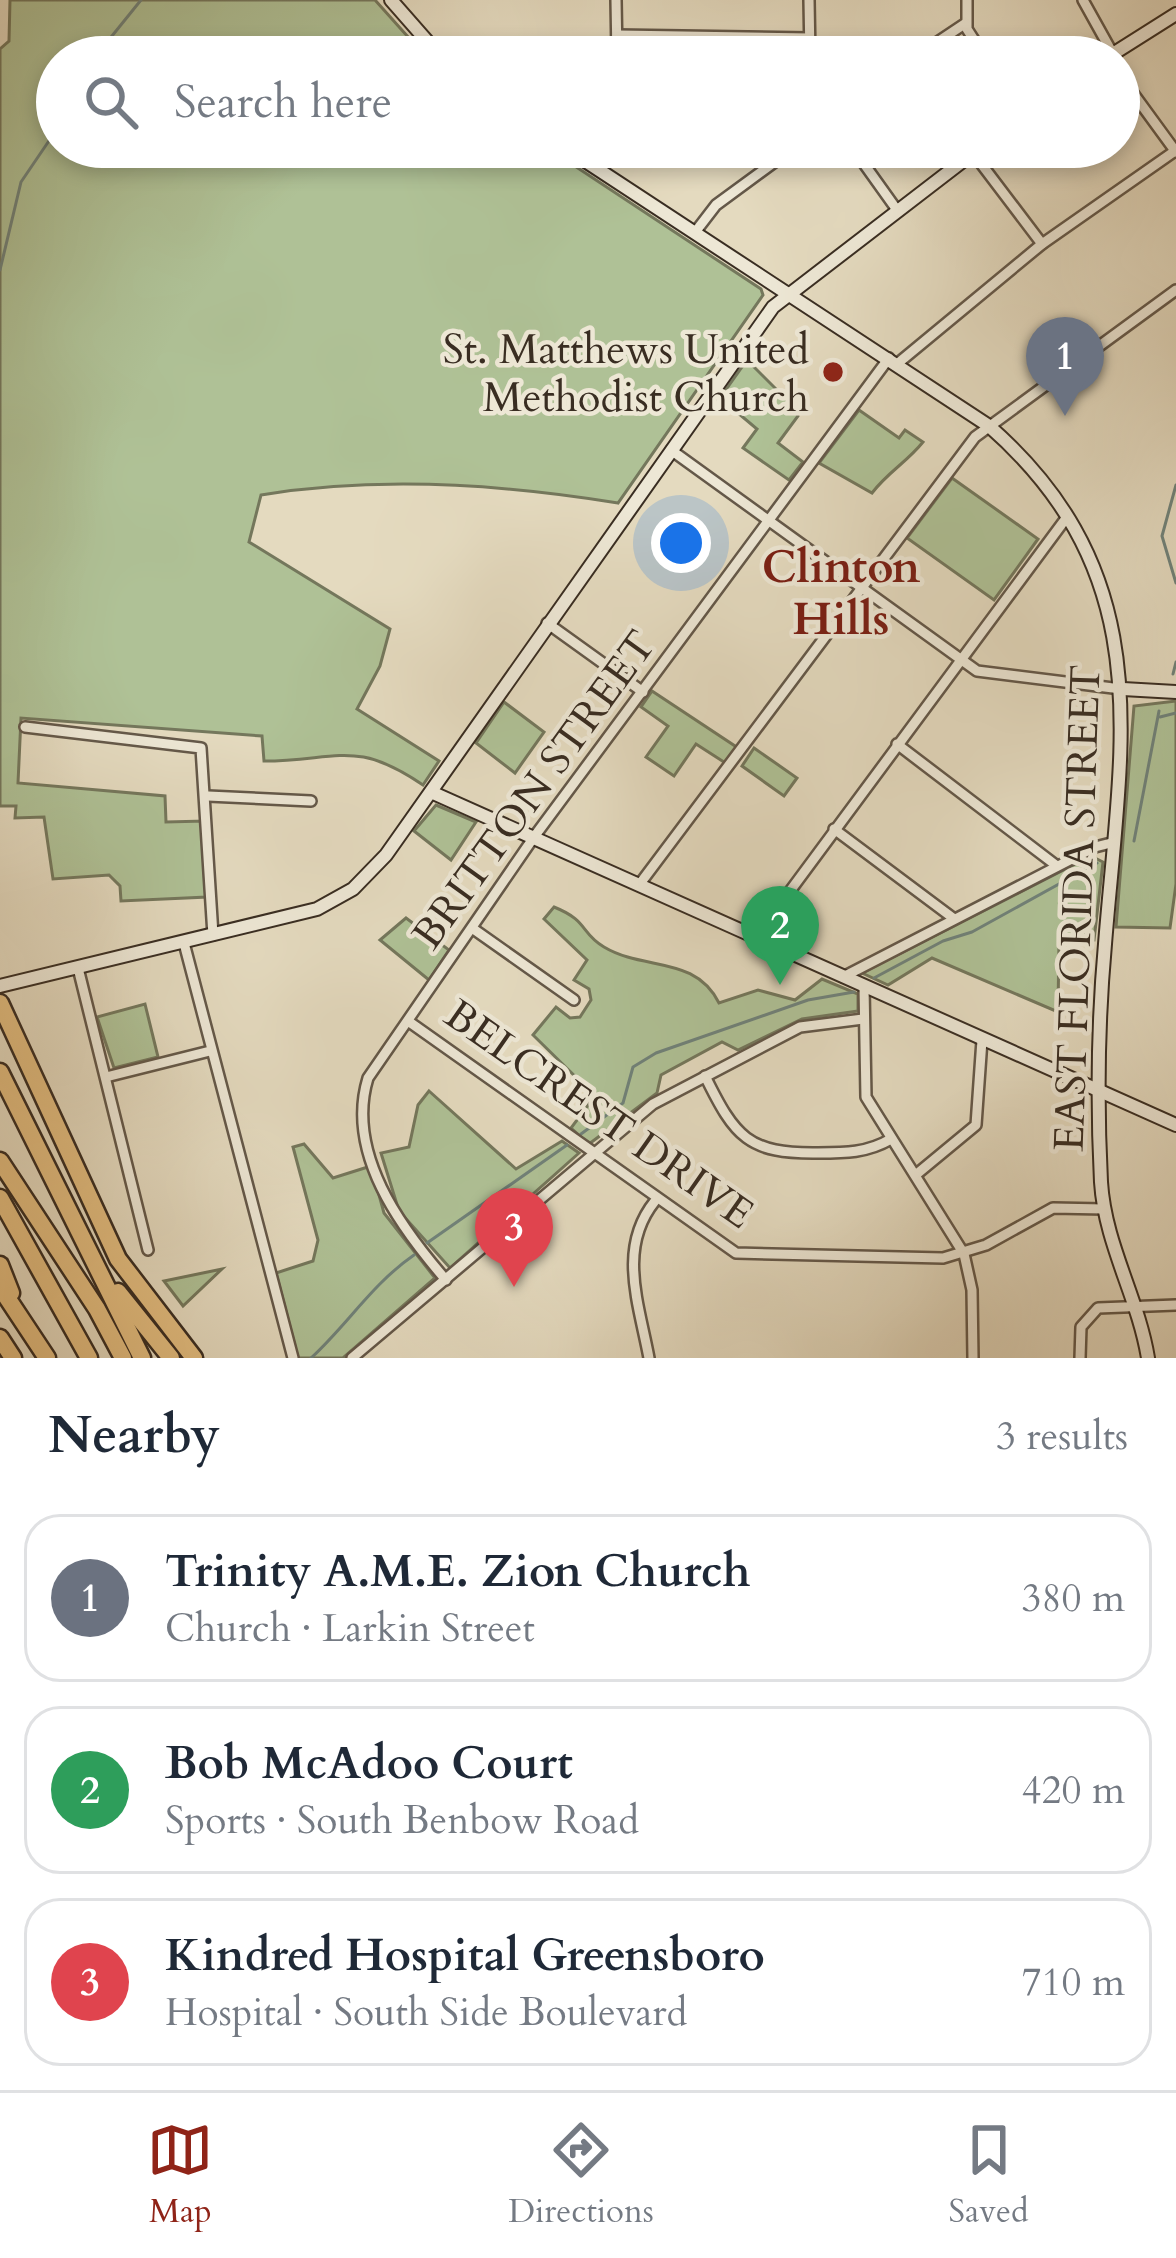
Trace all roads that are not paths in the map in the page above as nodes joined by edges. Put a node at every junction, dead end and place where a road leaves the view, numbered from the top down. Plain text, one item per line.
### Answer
1 (391, 0) edge
2 (616, 0) edge
3 (809, 0) edge
4 (968, 0) edge
5 (1083, 0) edge
6 (1174, 20) edge
7 (966, 23) junction
8 (617, 35) joint
9 (423, 36) edge
10 (681, 36) edge
11 (809, 36) edge
12 (947, 36) edge
13 (973, 36) edge
14 (1101, 36) edge
15 (1140, 39) edge
16 (1140, 103) edge
17 (1176, 152) edge
18 (596, 168) edge
19 (767, 168) edge
20 (867, 168) edge
21 (953, 168) edge
22 (989, 168) edge
23 (897, 210) junction
24 (695, 231) junction
25 (1042, 244) junction
26 (1176, 290) edge
27 (788, 292) junction
28 (893, 361) junction
29 (988, 426) junction
30 (671, 450) junction
31 (1067, 517) junction
32 (767, 520) junction
33 (860, 589) junction
34 (547, 623) junction
35 (958, 660) junction
36 (1123, 689) junction
37 (643, 692) junction
38 (1176, 692) edge
39 (25, 727) dead end
40 (897, 744) junction
41 (430, 792) junction
42 (208, 796) junction
43 (311, 801) dead end
44 (834, 829) junction
45 (534, 838) junction
46 (1115, 842) junction
47 (1057, 866) junction
48 (639, 885) junction
49 (953, 918) junction
50 (472, 928) junction
51 (213, 935) junction
52 (756, 938) junction
53 (184, 943) junction
54 (78, 968) junction
55 (843, 977) junction
56 (0, 986) edge
57 (864, 987) junction
58 (574, 1000) dead end
59 (4, 1010) edge
60 (863, 1019) junction
61 (408, 1021) junction
62 (982, 1040) junction
63 (210, 1051) junction
64 (0, 1072) edge
65 (705, 1076) junction
66 (106, 1077) junction
67 (1102, 1092) junction
68 (1176, 1125) edge
69 (891, 1139) junction
70 (591, 1153) junction
71 (0, 1161) edge
72 (918, 1173) junction
73 (0, 1198) edge
74 (655, 1201) junction
75 (69, 1208) junction
76 (1104, 1209) junction
77 (148, 1250) dead end
78 (964, 1254) junction
79 (0, 1265) edge
80 (446, 1280) junction
81 (0, 1286) edge
82 (1134, 1305) junction
83 (1176, 1305) edge
84 (29, 1332) junction
85 (0, 1338) edge
86 (13, 1358) edge
87 (47, 1358) edge
88 (89, 1358) edge
89 (123, 1358) edge
90 (142, 1358) edge
91 (171, 1358) edge
92 (194, 1358) edge
93 (293, 1358) edge
94 (352, 1358) edge
95 (649, 1358) edge
96 (973, 1358) edge
97 (1080, 1358) edge
98 (1148, 1358) edge

1 - 9 main road
2 - 8 street
3 - 11 street
4 - 7 street
5 - 14 street
6 - 15 main road
7 - 12 street
7 - 13 street
8 - 10 street
16 - 17 street
17 - 25 street, BRITTON STREET
18 - 24 main road, EAST FLORIDA STREET
19 - 24 street
20 - 23 street
21 - 23 main road
22 - 25 street
23 - 27 main road
24 - 27 main road, EAST FLORIDA STREET
25 - 28 street, BRITTON STREET
26 - 29 street
27 - 28 main road, EAST FLORIDA STREET
27 - 30 main road
28 - 29 main road, EAST FLORIDA STREET
28 - 32 street, BRITTON STREET
29 - 31 main road, EAST FLORIDA STREET
29 - 33 street
30 - 32 street
30 - 34 main road
31 - 35 street
31 - 36 main road, EAST FLORIDA STREET
32 - 33 street
32 - 37 street, BRITTON STREET
33 - 35 street
33 - 48 street
34 - 37 street
34 - 41 main road
35 - 36 street
35 - 40 street
36 - 38 main road
36 - 46 main road, EAST FLORIDA STREET
37 - 45 street, BRITTON STREET
39 - 42 street
40 - 44 street
40 - 47 street
41 - 45 main road
41 - 51 main road
42 - 43 street
42 - 51 street
44 - 49 street
44 - 52 street
45 - 48 main road
45 - 50 street, BRITTON STREET
46 - 47 street
46 - 67 main road, EAST FLORIDA STREET
47 - 49 street
48 - 52 main road
49 - 55 street
50 - 58 street
50 - 61 street, BRITTON STREET
51 - 53 main road
52 - 55 main road
53 - 54 main road
53 - 63 street
54 - 56 main road
54 - 66 street
55 - 57 main road
57 - 60 street
57 - 62 main road
59 - 92 highway
60 - 65 street
60 - 69 street
61 - 70 street, BELCREST DRIVE
61 - 80 street, BRITTON STREET
62 - 67 main road
62 - 72 street
63 - 66 street
63 - 93 street
64 - 75 highway
65 - 69 street
65 - 70 street
66 - 77 street
67 - 68 main road
67 - 76 main road, EAST FLORIDA STREET
69 - 72 street
70 - 74 street, BELCREST DRIVE
70 - 80 street
71 - 89 highway
72 - 78 street
73 - 88 highway
74 - 78 street, BELCREST DRIVE
74 - 95 street
75 - 90 highway
75 - 91 highway
76 - 78 street, BELCREST DRIVE
76 - 82 main road, EAST FLORIDA STREET
78 - 96 street
79 - 84 highway
80 - 94 street
81 - 84 highway
82 - 83 street
82 - 97 street
82 - 98 main road, EAST FLORIDA STREET
84 - 87 highway
85 - 86 highway

